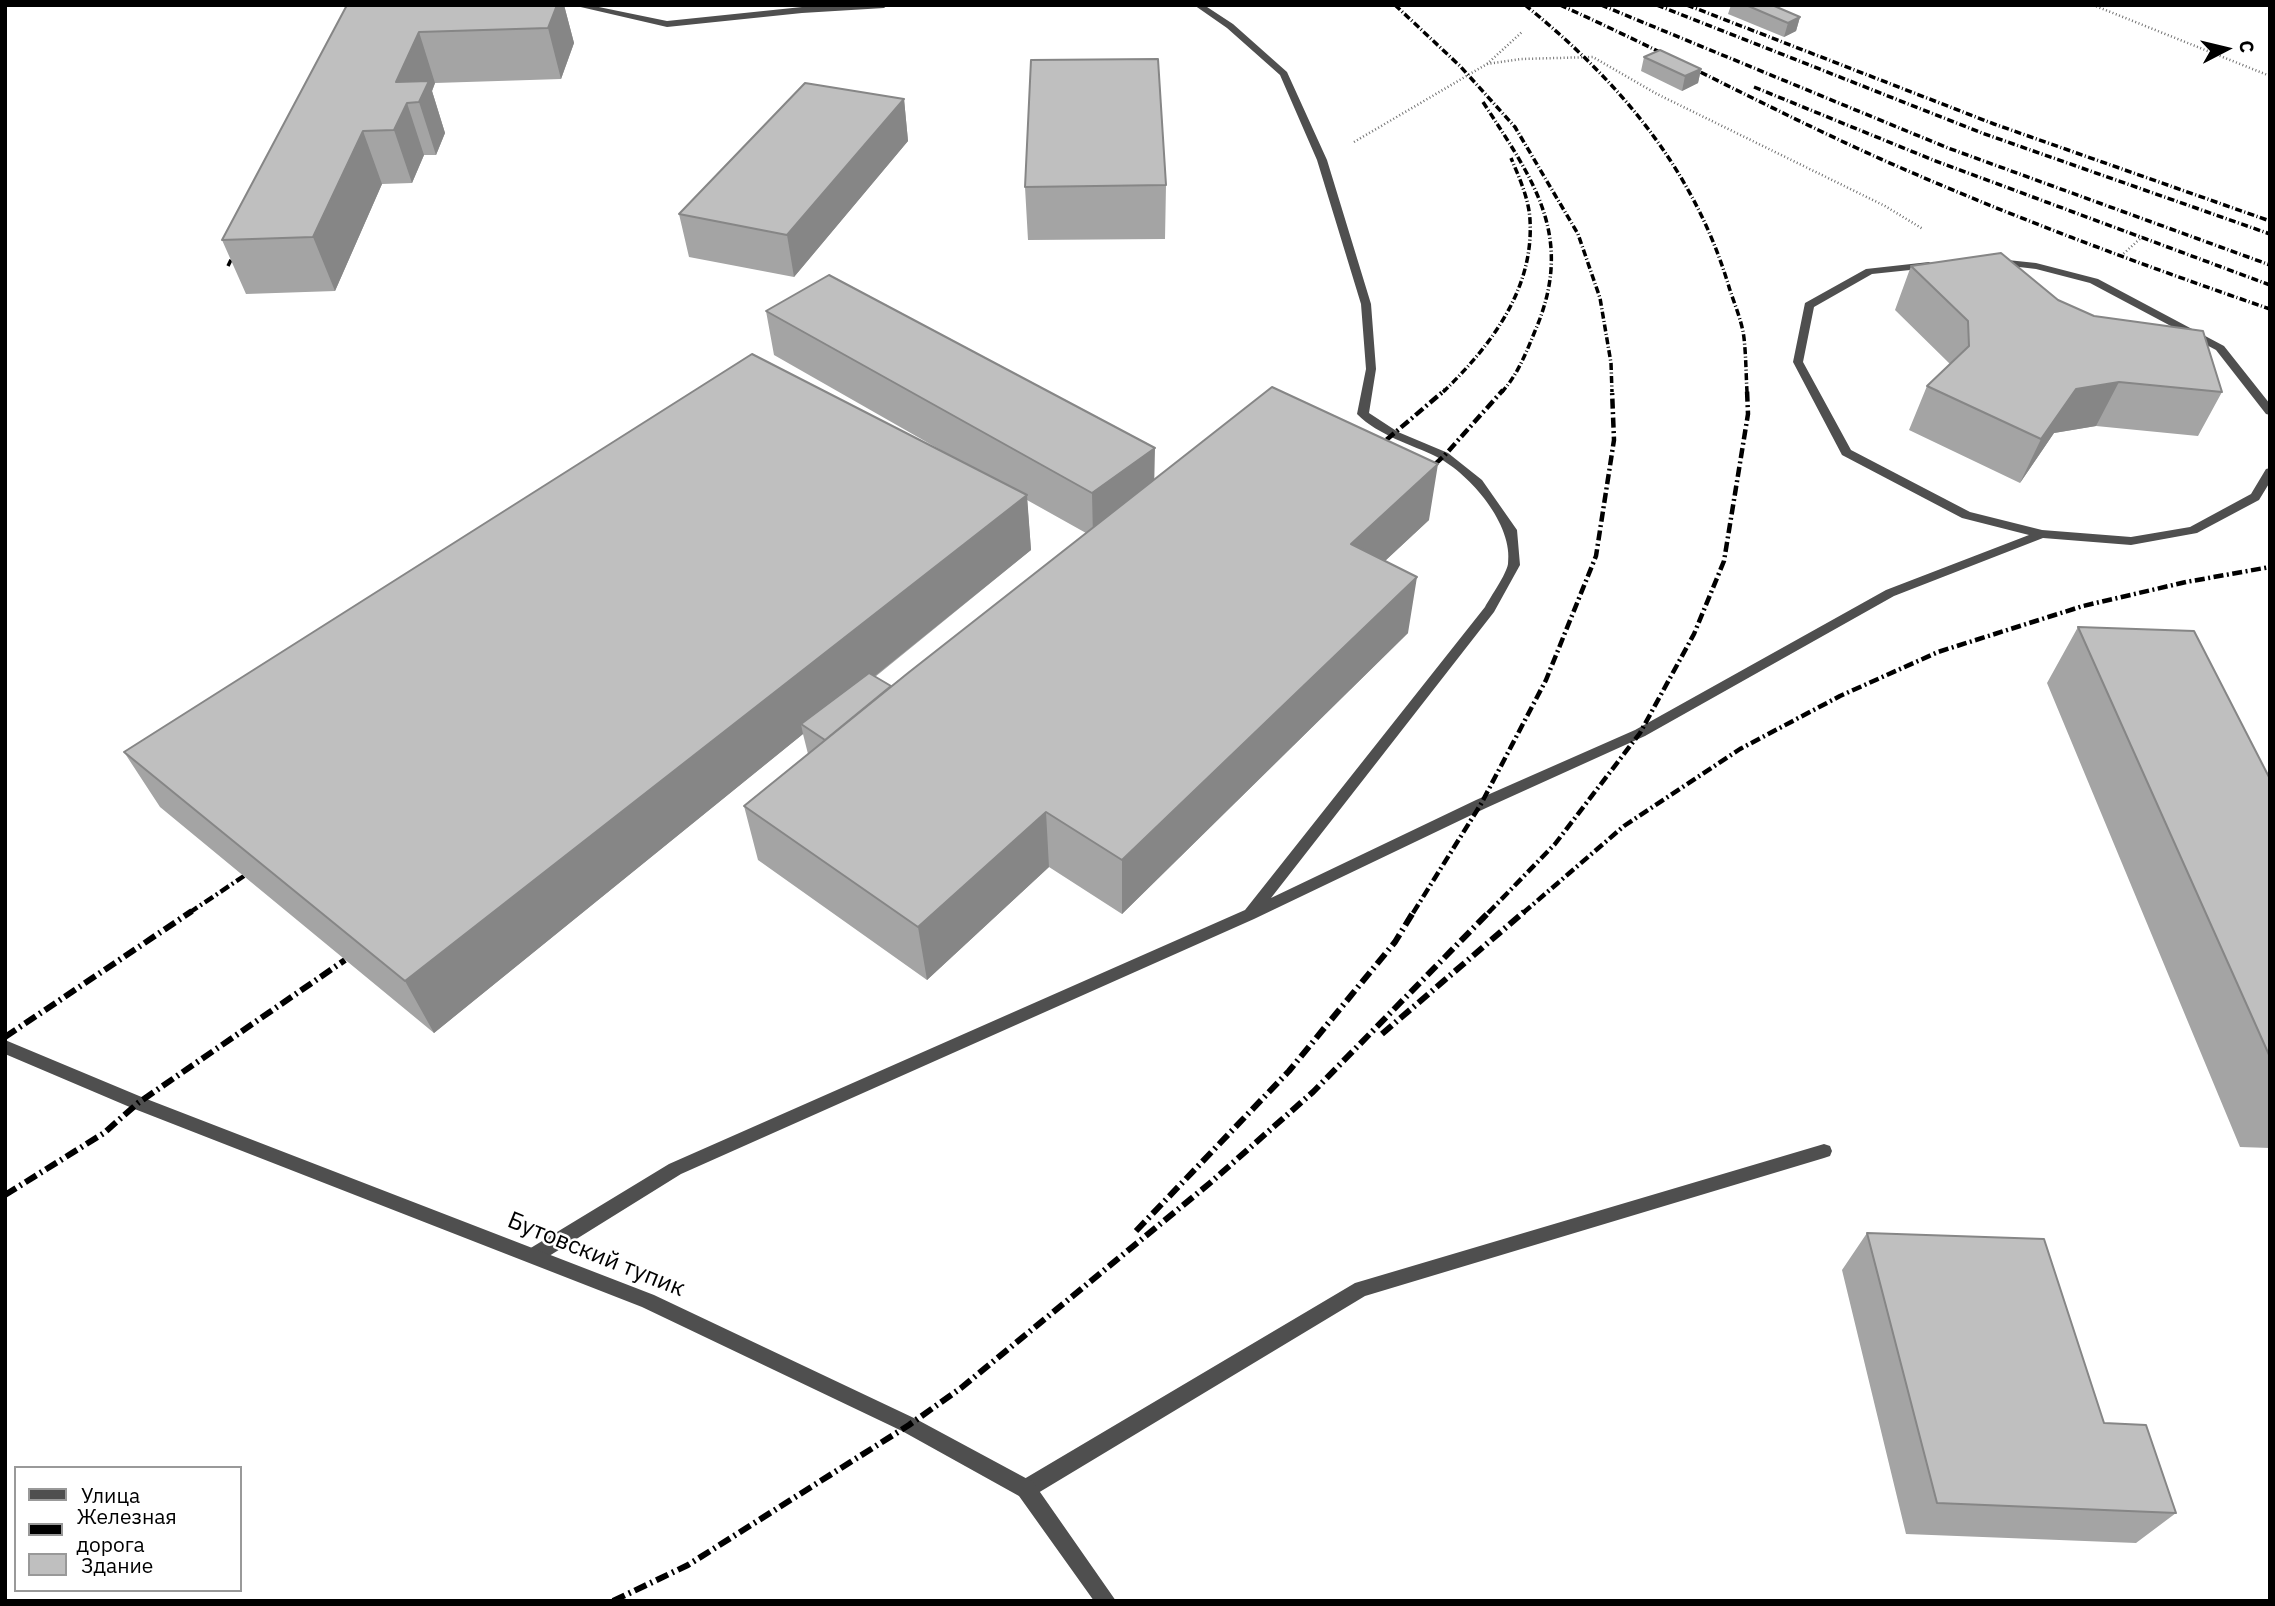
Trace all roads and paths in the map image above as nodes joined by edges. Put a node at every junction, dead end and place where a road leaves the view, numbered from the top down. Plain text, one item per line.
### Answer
1 (576, 5) edge
2 (884, 5) edge
3 (1198, 5) edge
4 (2093, 5) edge
5 (1522, 32) dead end
6 (1487, 64) junction
7 (2270, 76) edge
8 (1322, 160) junction
9 (1974, 260) joint
10 (1948, 262) edge
11 (2270, 412) edge
12 (2270, 472) edge
13 (2255, 497) junction
14 (2270, 497) edge
15 (2042, 534) junction
16 (1249, 915) junction
17 (5, 1047) edge
18 (1824, 1151) dead end
19 (535, 1255) junction
20 (1026, 1489) junction
21 (1106, 1601) edge

1 - 2 street
3 - 8 street
4 - 7 path
5 - 6 path
6 - 8 path
6 - 9 path
8 - 16 street
9 - 11 street
10 - 15 street
12 - 13 street
13 - 14 street
13 - 15 street
15 - 16 street
16 - 19 street
17 - 19 street, Бутовский тупик
18 - 20 street
19 - 20 street, Бутовский тупик
20 - 21 street, Бутовский тупик

